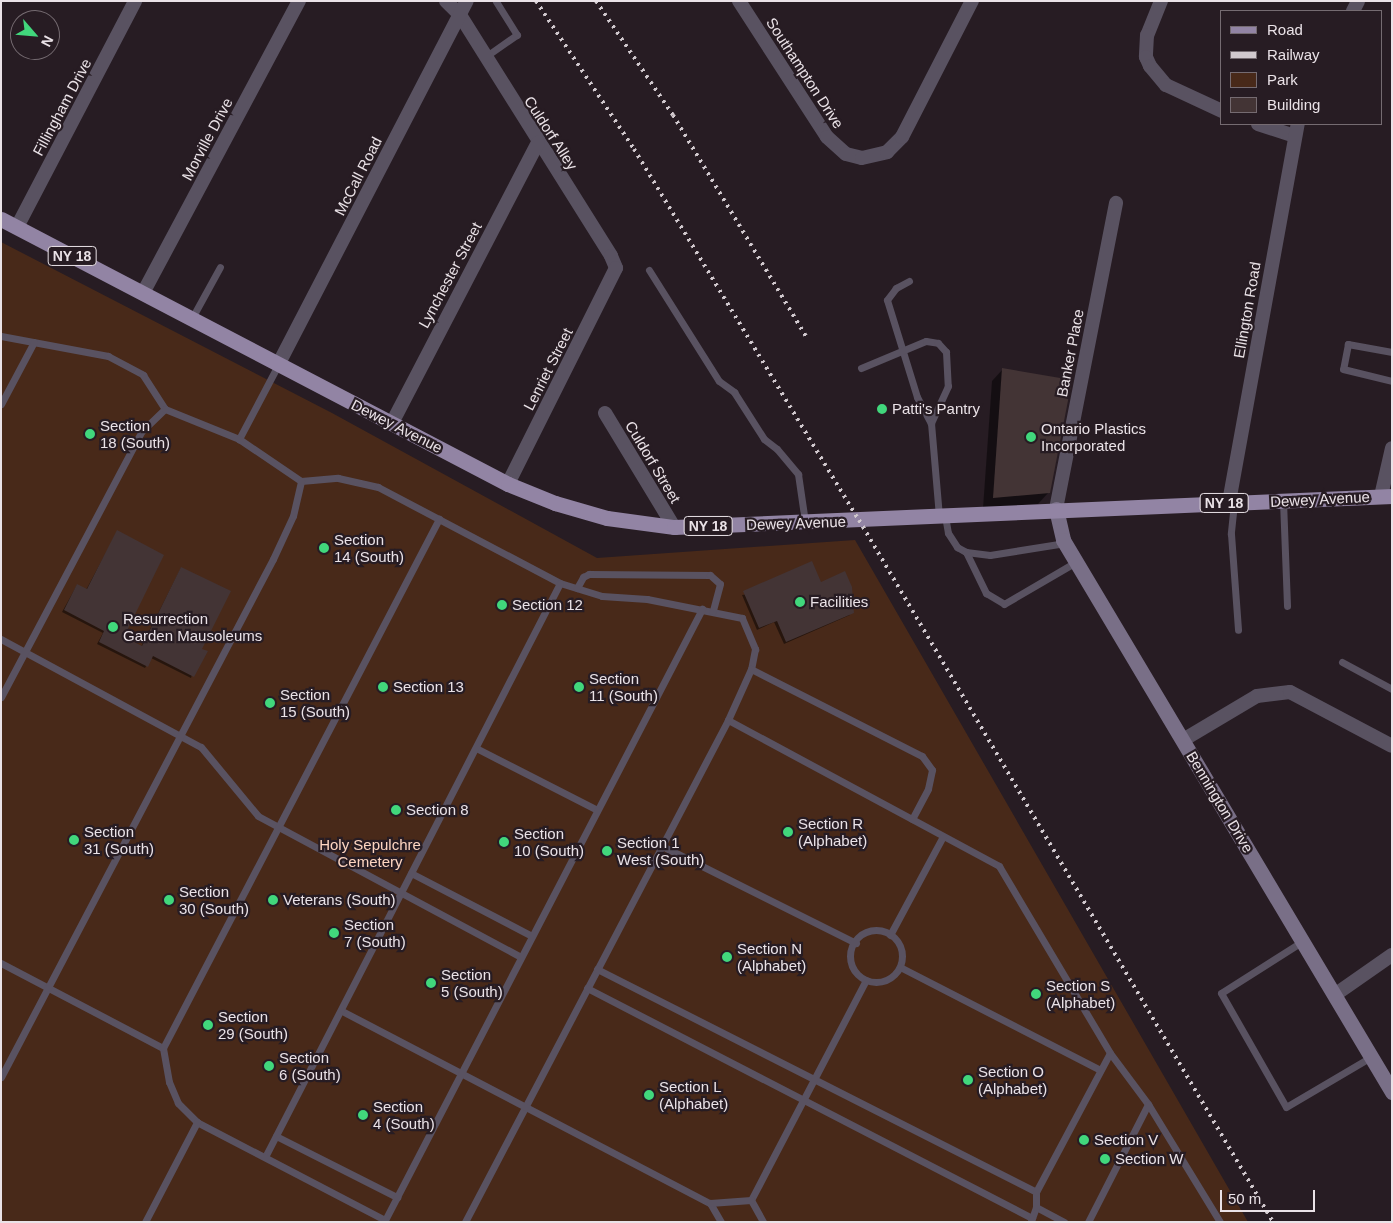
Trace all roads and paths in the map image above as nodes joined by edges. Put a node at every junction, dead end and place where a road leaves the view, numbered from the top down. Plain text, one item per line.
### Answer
1 (135, 1) edge
2 (299, 1) edge
3 (446, 1) edge
4 (467, 1) edge
5 (496, 1) edge
6 (739, 1) edge
7 (972, 1) edge
8 (1162, 1) edge
9 (460, 15) junction
10 (484, 58) junction
11 (1220, 109) edge
12 (1264, 125) edge
13 (1297, 130) edge
14 (538, 143) junction
15 (1116, 203) dead end
16 (1, 219) edge
17 (17, 227) junction
18 (220, 267) dead end
19 (616, 268) joint
20 (649, 270) dead end
21 (909, 281) dead end
22 (143, 293) junction
23 (192, 318) junction
24 (1, 336) edge
25 (34, 342) junction
26 (904, 349) junction
27 (1392, 352) edge
28 (278, 365) junction
29 (861, 368) dead end
30 (1392, 381) edge
31 (1, 404) edge
32 (164, 409) junction
33 (604, 413) dead end
34 (392, 423) junction
35 (932, 423) junction
36 (239, 439) junction
37 (1392, 448) edge
38 (301, 481) junction
39 (508, 484) junction
40 (1386, 496) edge
41 (1283, 501) junction
42 (1231, 502) junction
43 (1056, 509) junction
44 (942, 516) junction
45 (439, 519) junction
46 (805, 522) junction
47 (674, 527) junction
48 (1065, 543) junction
49 (966, 552) junction
50 (1076, 562) junction
51 (560, 583) junction
52 (578, 588) junction
53 (1287, 606) dead end
54 (702, 609) junction
55 (713, 611) junction
56 (1238, 630) dead end
57 (1, 639) edge
58 (24, 652) junction
59 (1342, 662) dead end
60 (751, 669) junction
61 (1392, 689) edge
62 (1, 697) edge
63 (728, 720) junction
64 (180, 734) junction
65 (1183, 740) junction
66 (1392, 746) edge
67 (476, 748) junction
68 (597, 810) junction
69 (912, 819) junction
70 (279, 828) junction
71 (943, 836) junction
72 (662, 846) junction
73 (411, 873) junction
74 (402, 893) junction
75 (890, 935) junction
76 (532, 936) junction
77 (1304, 941) junction
78 (856, 943) junction
79 (1392, 956) edge
80 (521, 957) junction
81 (1, 963) edge
82 (900, 968) junction
83 (597, 969) junction
84 (866, 980) junction
85 (47, 987) junction
86 (588, 988) junction
87 (1336, 994) junction
88 (342, 1010) junction
89 (163, 1048) junction
90 (1110, 1052) junction
91 (1372, 1057) junction
92 (1100, 1070) junction
93 (461, 1073) junction
94 (1, 1077) edge
95 (813, 1081) junction
96 (1392, 1092) edge
97 (803, 1101) junction
98 (1148, 1104) junction
99 (525, 1107) junction
100 (198, 1122) junction
101 (276, 1136) junction
102 (265, 1157) junction
103 (1036, 1192) junction
104 (397, 1197) junction
105 (751, 1200) junction
106 (710, 1203) junction
107 (1036, 1207) junction
108 (1031, 1220) edge
109 (384, 1221) edge
110 (145, 1222) edge
111 (465, 1222) edge
112 (721, 1222) edge
113 (764, 1222) edge
114 (1064, 1222) edge
115 (1088, 1222) edge
116 (1220, 1222) edge

1 - 17 street, Fillingham Drive
2 - 22 street, Morville Drive
3 - 9 street, Culdorf Alley
4 - 9 street, McCall Road
5 - 10 lane
6 - 7 street, Southampton Drive
8 - 11 street
9 - 10 street, Culdorf Alley
9 - 28 street, McCall Road
10 - 14 street, Culdorf Alley
12 - 13 street
13 - 42 street, Ellington Road
14 - 19 street, Culdorf Alley
14 - 34 street, Lynchester Street
15 - 43 street, Banker Place
16 - 17 main road, Dewey Avenue / NY 18
17 - 22 main road, Dewey Avenue / NY 18
18 - 23 lane
19 - 39 street, Lenriet Street
20 - 46 lane
21 - 26 lane
22 - 23 main road, Dewey Avenue / NY 18
23 - 28 main road, Dewey Avenue / NY 18
24 - 25 lane
25 - 31 lane
25 - 32 lane
26 - 29 lane
26 - 35 lane
26 - 35 lane
27 - 30 lane
28 - 34 main road, Dewey Avenue / NY 18
28 - 36 lane
32 - 36 lane
32 - 58 lane
33 - 47 street, Culdorf Street
34 - 39 main road, Dewey Avenue / NY 18
35 - 44 lane
36 - 38 lane
37 - 40 street
38 - 45 lane
38 - 64 lane
39 - 47 main road, Dewey Avenue / NY 18
40 - 41 main road, Dewey Avenue / NY 18
41 - 42 main road, Dewey Avenue / NY 18
41 - 53 lane
42 - 43 main road, Dewey Avenue / NY 18
42 - 56 lane
43 - 44 main road, Dewey Avenue / NY 18
43 - 48 street, Bennington Drive
44 - 46 main road, Dewey Avenue / NY 18
44 - 49 lane
45 - 51 lane
45 - 70 lane
46 - 47 main road, Dewey Avenue / NY 18
48 - 49 lane
48 - 50 street, Bennington Drive
49 - 50 lane
50 - 65 street, Bennington Drive
51 - 52 lane
51 - 67 lane
52 - 54 lane
52 - 55 lane
54 - 55 lane
54 - 68 lane
55 - 60 lane
57 - 58 lane
58 - 62 lane
58 - 64 lane
59 - 61 lane
60 - 63 lane
60 - 69 lane
63 - 69 lane
63 - 72 lane
64 - 70 lane
64 - 85 lane
65 - 66 street
65 - 77 street, Bennington Drive
67 - 68 lane
67 - 73 lane
68 - 76 lane
69 - 71 lane
70 - 74 lane
70 - 89 lane
71 - 75 lane
71 - 90 lane
72 - 78 lane
72 - 83 lane
73 - 74 lane
73 - 76 lane
74 - 80 lane
74 - 88 lane
75 - 78 lane
75 - 82 lane
76 - 80 lane
77 - 87 street, Bennington Drive
77 - 91 lane
78 - 84 lane
79 - 87 street
80 - 93 lane
81 - 85 lane
82 - 84 lane
82 - 92 lane
83 - 86 lane
83 - 95 lane
84 - 95 lane
85 - 89 lane
85 - 94 lane
86 - 97 lane
86 - 99 lane
87 - 91 street, Bennington Drive
88 - 93 lane
88 - 101 lane
89 - 100 lane
90 - 92 lane
90 - 98 lane
91 - 96 street, Bennington Drive
92 - 103 lane
93 - 99 lane
93 - 104 lane
95 - 97 lane
95 - 103 lane
97 - 105 lane
97 - 108 lane
98 - 115 lane
98 - 116 lane
99 - 106 lane
99 - 111 lane
100 - 102 lane
100 - 110 lane
101 - 102 lane
101 - 104 lane
102 - 109 lane
103 - 107 lane
104 - 109 lane
105 - 106 lane
105 - 113 lane
106 - 112 lane
107 - 108 lane
107 - 114 lane

